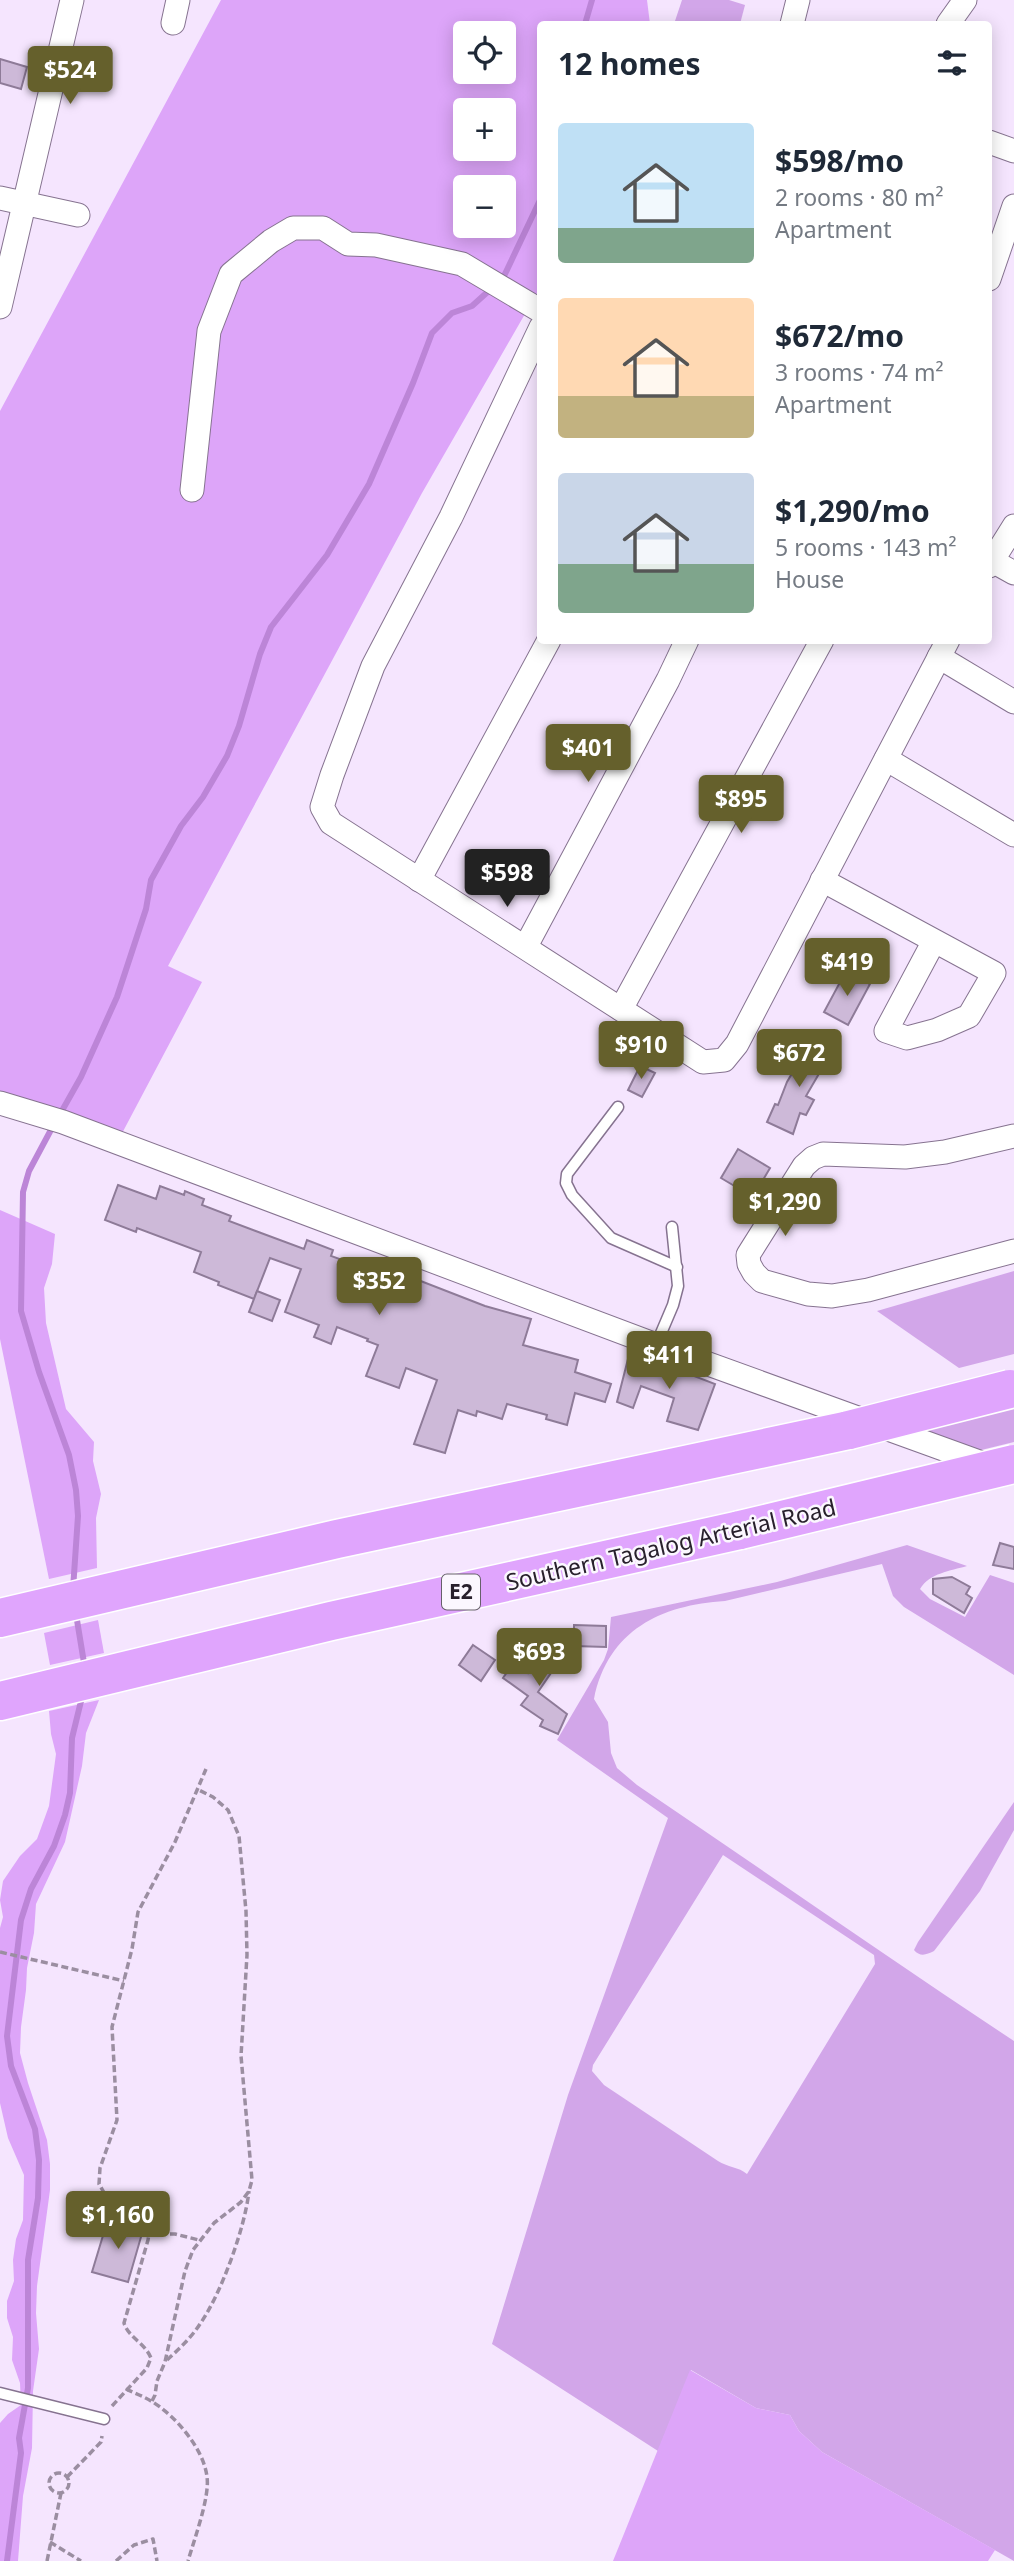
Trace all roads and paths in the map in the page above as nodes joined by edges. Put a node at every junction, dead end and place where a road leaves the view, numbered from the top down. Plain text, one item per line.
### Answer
1 (72, 0) edge
2 (178, 0) edge
3 (798, 0) edge
4 (965, 0) edge
5 (793, 21) edge
6 (950, 21) edge
7 (173, 23) dead end
8 (992, 143) edge
9 (1014, 151) edge
10 (0, 198) edge
11 (26, 202) junction
12 (1014, 206) edge
13 (78, 215) dead end
14 (992, 270) edge
15 (0, 307) edge
16 (537, 308) edge
17 (537, 335) edge
18 (192, 490) dead end
19 (1014, 526) edge
20 (992, 559) edge
21 (992, 563) edge
22 (1014, 573) edge
23 (547, 644) edge
24 (685, 644) edge
25 (820, 644) edge
26 (943, 649) edge
27 (1014, 702) edge
28 (886, 759) junction
29 (1014, 835) edge
30 (419, 880) junction
31 (822, 880) junction
32 (934, 941) junction
33 (526, 947) junction
34 (621, 1009) junction
35 (0, 1103) edge
36 (618, 1107) dead end
37 (1014, 1136) edge
38 (672, 1227) dead end
39 (1014, 1251) edge
40 (677, 1267) junction
41 (656, 1345) junction
42 (1007, 1383) edge
43 (1014, 1464) edge
44 (1014, 1475) edge
45 (0, 1618) edge
46 (0, 1700) edge
47 (206, 1769) dead end
48 (197, 1789) junction
49 (0, 1952) edge
50 (124, 1981) junction
51 (249, 2191) junction
52 (149, 2234) junction
53 (199, 2240) junction
54 (165, 2362) junction
55 (126, 2389) junction
56 (1, 2393) edge
57 (152, 2401) junction
58 (104, 2419) junction
59 (67, 2477) junction
60 (61, 2493) junction
61 (50, 2542) junction
62 (46, 2560) edge
63 (81, 2561) edge
64 (116, 2561) edge
65 (157, 2561) edge
66 (188, 2561) edge

1 - 11 street
2 - 7 street
3 - 5 street
4 - 6 street
8 - 9 street
10 - 11 street
11 - 13 street
11 - 15 street
12 - 14 street
16 - 18 street
17 - 30 street
19 - 20 street
21 - 22 street
23 - 30 street
24 - 33 street
25 - 34 street
26 - 27 street
26 - 28 street
28 - 29 street
28 - 31 street
30 - 33 street
31 - 32 street
31 - 34 street
32 - 32 street
33 - 34 street
35 - 41 street
36 - 40 lane
37 - 39 street
38 - 40 lane
40 - 41 lane
41 - 44 street
42 - 45 highway, bridge
43 - 46 highway, Southern Tagalog Arterial Road / E2, bridge
47 - 48 path
48 - 50 path
48 - 51 path
49 - 50 path
50 - 52 path
51 - 53 path
51 - 54 path
52 - 53 path
52 - 55 path
53 - 54 path
54 - 57 path
55 - 57 path
55 - 58 path
56 - 58 lane
57 - 66 path
58 - 59 path
59 - 60 path
59 - 60 path
60 - 61 path
61 - 62 path
61 - 63 path
64 - 65 path

